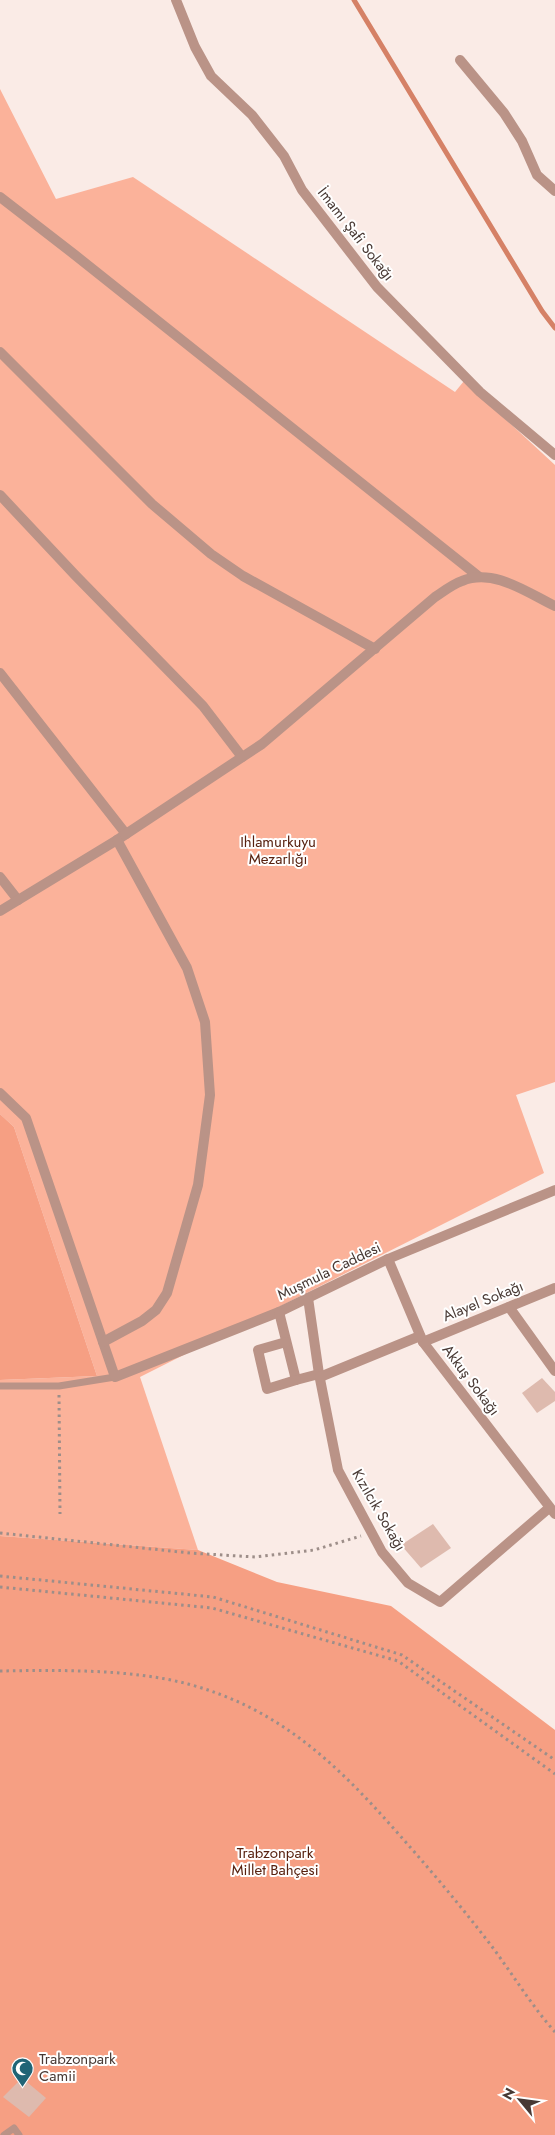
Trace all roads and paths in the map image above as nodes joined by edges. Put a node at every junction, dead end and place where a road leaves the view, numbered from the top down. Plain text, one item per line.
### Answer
1 (176, 0) edge
2 (460, 60) dead end
3 (555, 191) edge
4 (0, 197) edge
5 (0, 352) edge
6 (555, 455) edge
7 (0, 495) edge
8 (478, 576) junction
9 (555, 606) edge
10 (374, 649) junction
11 (0, 673) edge
12 (242, 757) junction
13 (126, 834) junction
14 (117, 840) junction
15 (0, 877) edge
16 (18, 900) junction
17 (0, 912) edge
18 (0, 1093) edge
19 (555, 1190) edge
20 (388, 1259) junction
21 (555, 1288) edge
22 (308, 1298) junction
23 (509, 1307) junction
24 (279, 1312) junction
25 (421, 1339) junction
26 (102, 1342) junction
27 (286, 1342) junction
28 (555, 1371) edge
29 (319, 1376) junction
30 (115, 1377) junction
31 (296, 1380) junction
32 (0, 1386) edge
33 (59, 1386) junction
34 (552, 1511) edge
35 (60, 1514) dead end
36 (372, 1532) junction
37 (0, 1533) edge
38 (0, 1576) edge
39 (0, 1587) edge
40 (0, 1671) edge
41 (555, 1760) edge
42 (555, 1774) edge
43 (555, 2032) edge
44 (4, 2135) edge
45 (19, 2135) edge

1 - 6 street, İmamı Şafi Sokağı
2 - 3 street
4 - 8 street
5 - 10 street
7 - 12 street
8 - 9 street
8 - 10 street
10 - 12 street
11 - 13 street
12 - 13 street
13 - 14 street
14 - 16 street
14 - 26 street
15 - 16 street
16 - 17 street
18 - 26 street
19 - 20 street, Muşmula Caddesi
20 - 22 street, Muşmula Caddesi
20 - 25 street, Akkuş Sokağı
21 - 23 street, Alayel Sokağı
22 - 24 street, Muşmula Caddesi
22 - 29 street, Kızılcık Sokağı
23 - 25 street, Alayel Sokağı
23 - 28 street
24 - 27 street
24 - 30 street, Muşmula Caddesi
25 - 29 street, Alayel Sokağı
25 - 34 street, Akkuş Sokağı
26 - 30 street
27 - 31 street
27 - 31 street
29 - 31 street, Alayel Sokağı
29 - 36 street, Kızılcık Sokağı
30 - 33 lane
32 - 33 lane
33 - 35 path
34 - 36 street, Kızılcık Sokağı
36 - 37 path
38 - 41 path
39 - 42 path
40 - 43 path
44 - 45 lane

